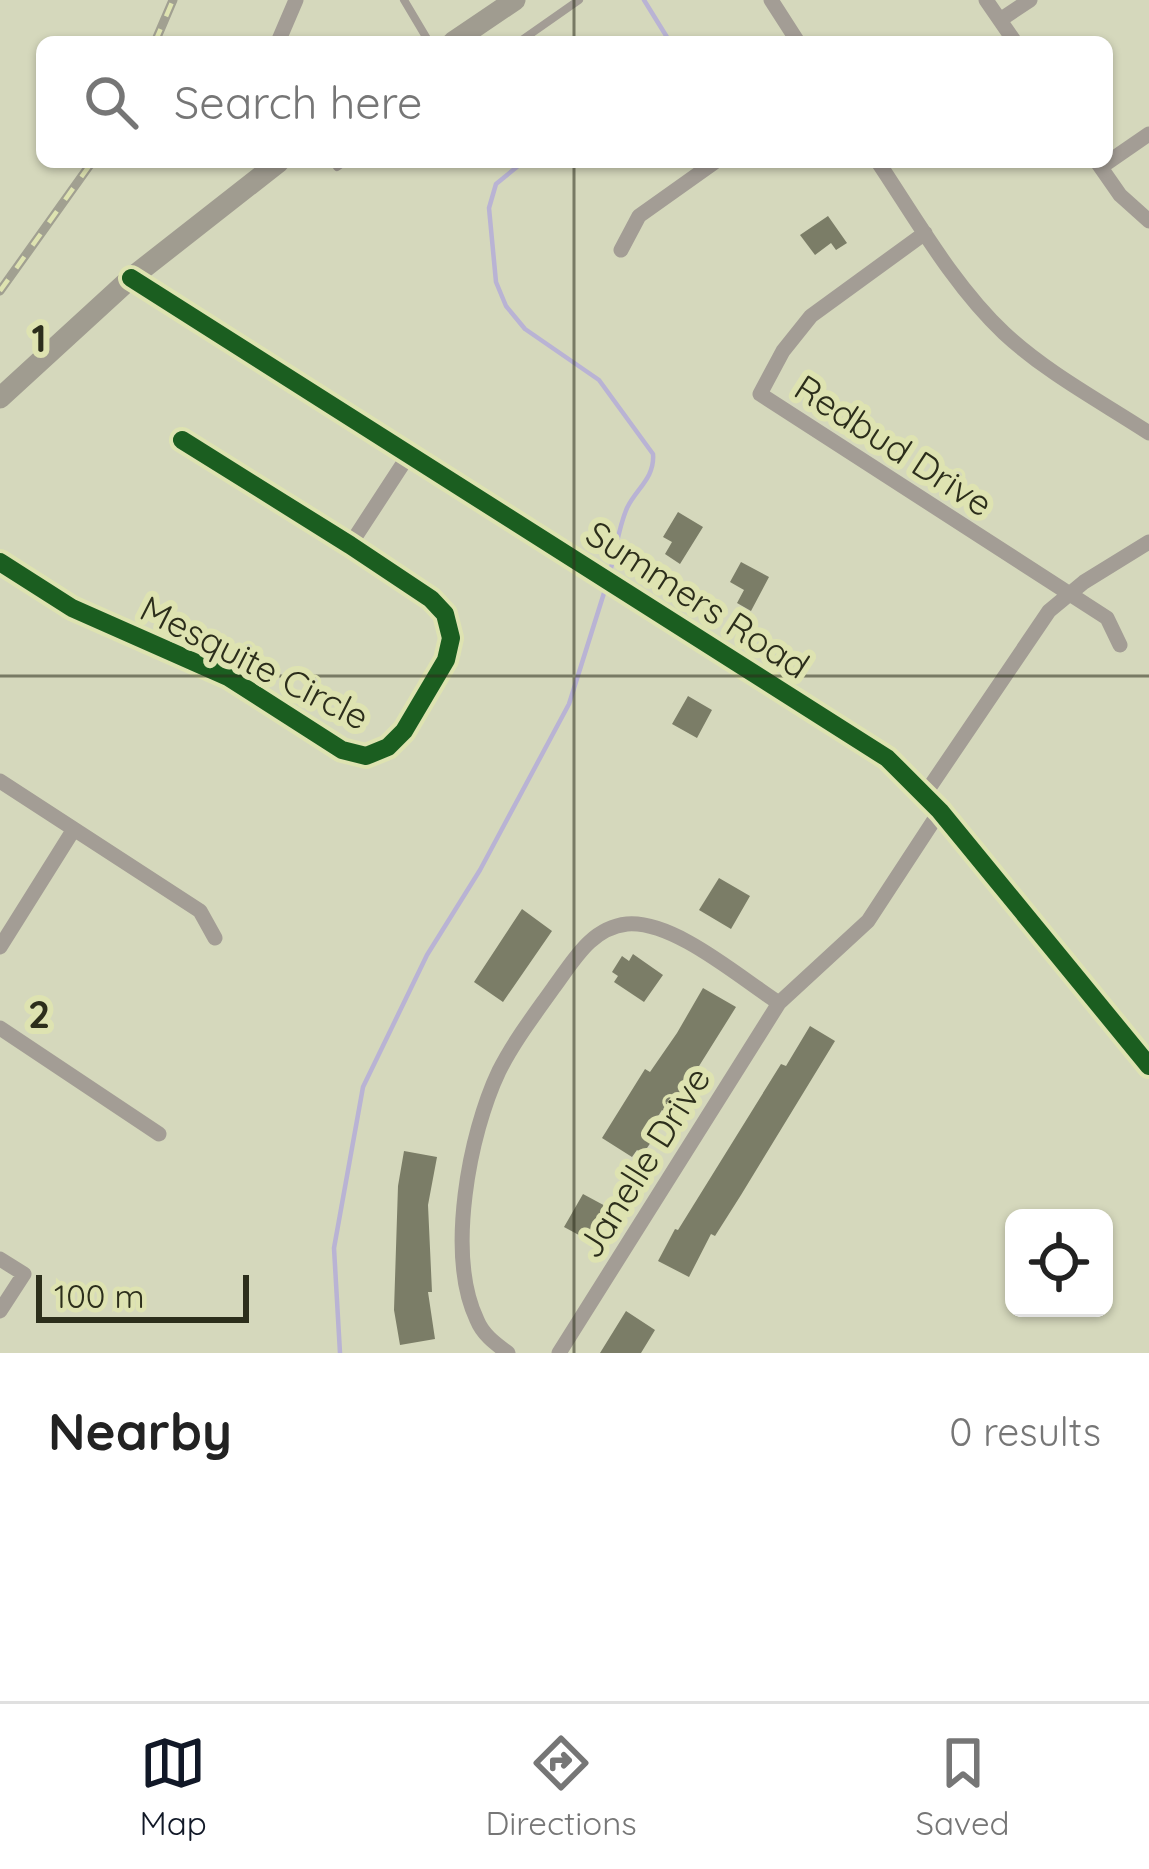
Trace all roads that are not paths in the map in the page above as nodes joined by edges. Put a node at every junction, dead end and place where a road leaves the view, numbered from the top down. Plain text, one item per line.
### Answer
1 (296, 0) edge
2 (404, 0) edge
3 (515, 0) edge
4 (579, 0) edge
5 (770, 0) edge
6 (986, 0) edge
7 (1030, 0) edge
8 (1000, 20) junction
9 (281, 36) edge
10 (425, 36) edge
11 (462, 36) edge
12 (528, 36) edge
13 (794, 36) edge
14 (1011, 36) edge
15 (1149, 134) edge
16 (1113, 156) edge
17 (271, 168) edge
18 (707, 168) edge
19 (882, 168) edge
20 (1102, 168) edge
21 (1149, 221) edge
22 (925, 232) junction
23 (621, 250) dead end
24 (131, 278) junction
25 (0, 398) edge
26 (1149, 433) edge
27 (182, 440) dead end
28 (410, 453) junction
29 (1149, 542) edge
30 (350, 545) junction
31 (0, 562) edge
32 (1069, 593) junction
33 (1120, 645) dead end
34 (0, 781) edge
35 (925, 794) junction
36 (940, 811) junction
37 (74, 829) junction
38 (215, 938) dead end
39 (0, 946) edge
40 (779, 1003) junction
41 (0, 1028) edge
42 (1149, 1066) edge
43 (159, 1134) dead end
44 (0, 1259) edge
45 (0, 1311) edge
46 (508, 1353) edge
47 (559, 1353) edge

1 - 9 street
2 - 10 lane
3 - 11 main road
4 - 12 lane
5 - 13 street
6 - 8 street
7 - 8 street
8 - 14 street
15 - 16 street
17 - 24 main road
18 - 23 street
19 - 22 street
20 - 21 street
22 - 26 street
22 - 32 street, Redbud Drive
24 - 25 main road
24 - 28 street, Summers Road
27 - 30 street, Mesquite Circle
28 - 30 street
28 - 35 street, Summers Road
29 - 32 street
30 - 31 street, Mesquite Circle
32 - 33 street, Redbud Drive
32 - 35 street
34 - 37 street
35 - 36 street, Summers Road
36 - 40 street, Janelle Drive
36 - 42 street, Summers Road
37 - 38 street
37 - 39 street
40 - 46 street
40 - 47 street, Janelle Drive
41 - 43 street
44 - 45 street

